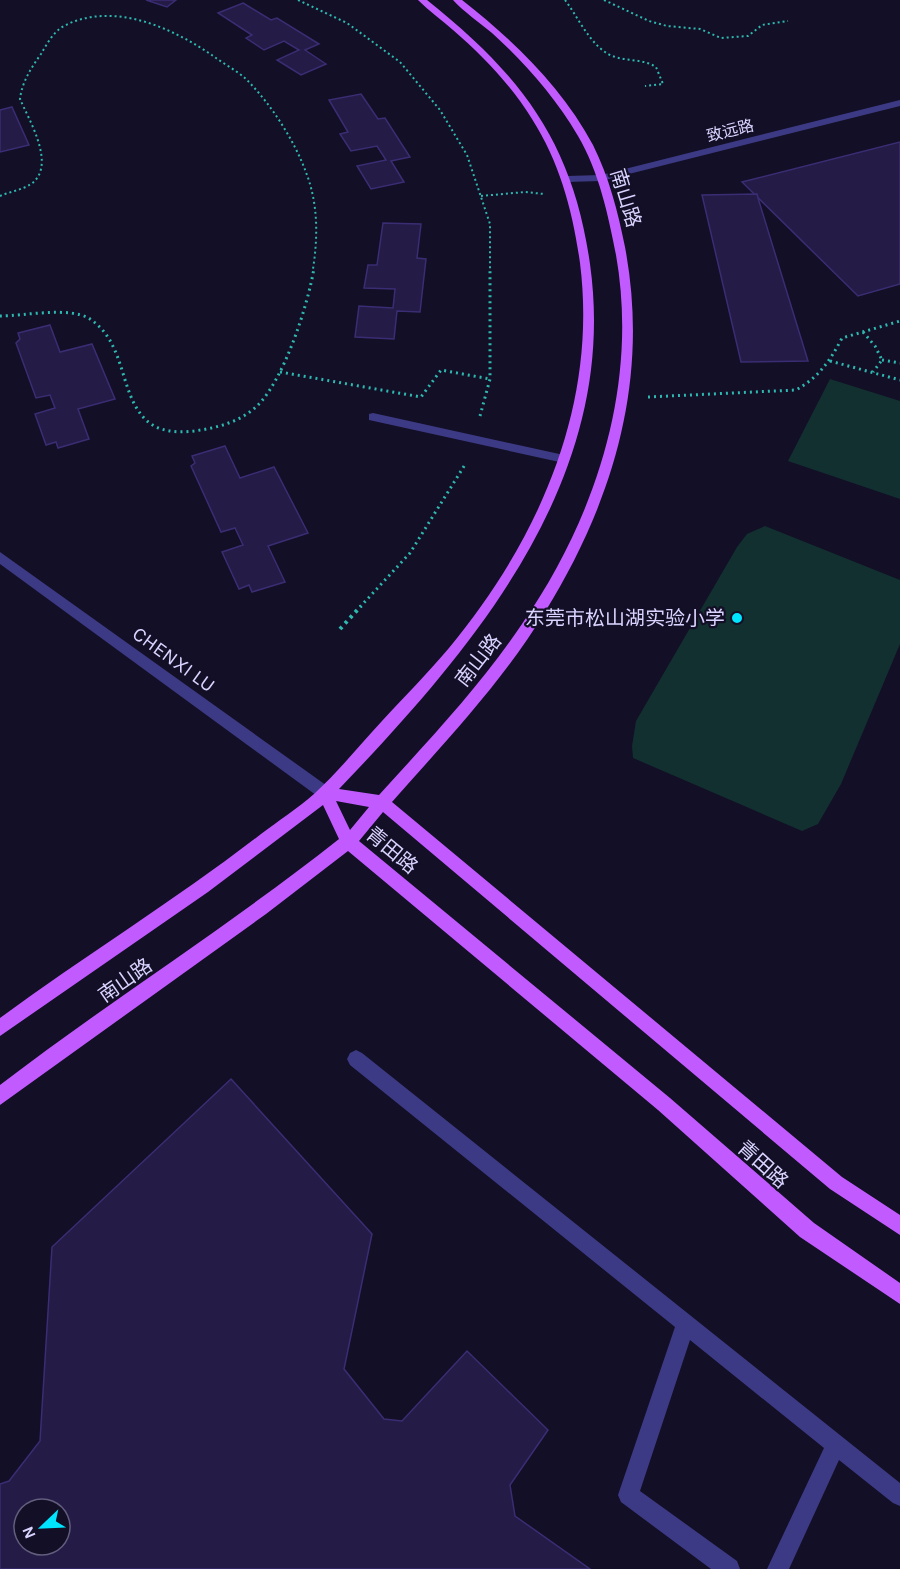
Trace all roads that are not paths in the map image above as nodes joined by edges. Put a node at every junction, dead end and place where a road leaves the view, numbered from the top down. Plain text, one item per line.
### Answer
1 (422, 0) edge
2 (457, 0) edge
3 (900, 103) edge
4 (601, 178) junction
5 (567, 179) junction
6 (373, 417) dead end
7 (564, 459) junction
8 (0, 557) edge
9 (325, 794) junction
10 (382, 802) junction
11 (348, 842) junction
12 (0, 1028) edge
13 (356, 1059) dead end
14 (0, 1096) edge
15 (900, 1226) edge
16 (900, 1294) edge
17 (686, 1323) junction
18 (836, 1444) junction
19 (900, 1496) edge
20 (729, 1569) edge
21 (778, 1569) edge

1 - 5 main road, 南山路
2 - 4 main road, 南山路
3 - 4 street, 致远路
4 - 5 street, 致远路
4 - 10 main road, 南山路
5 - 7 main road, 南山路
6 - 7 street
7 - 9 main road, 南山路
8 - 9 street, CHENXI LU
9 - 10 main road, 青田路
9 - 11 main road, 青田路
9 - 12 main road, 南山路
10 - 11 main road, 南山路
10 - 15 main road, 青田路
11 - 14 main road, 南山路
11 - 16 main road, 青田路
13 - 17 street
17 - 18 street
17 - 20 street
18 - 19 street
18 - 21 street

